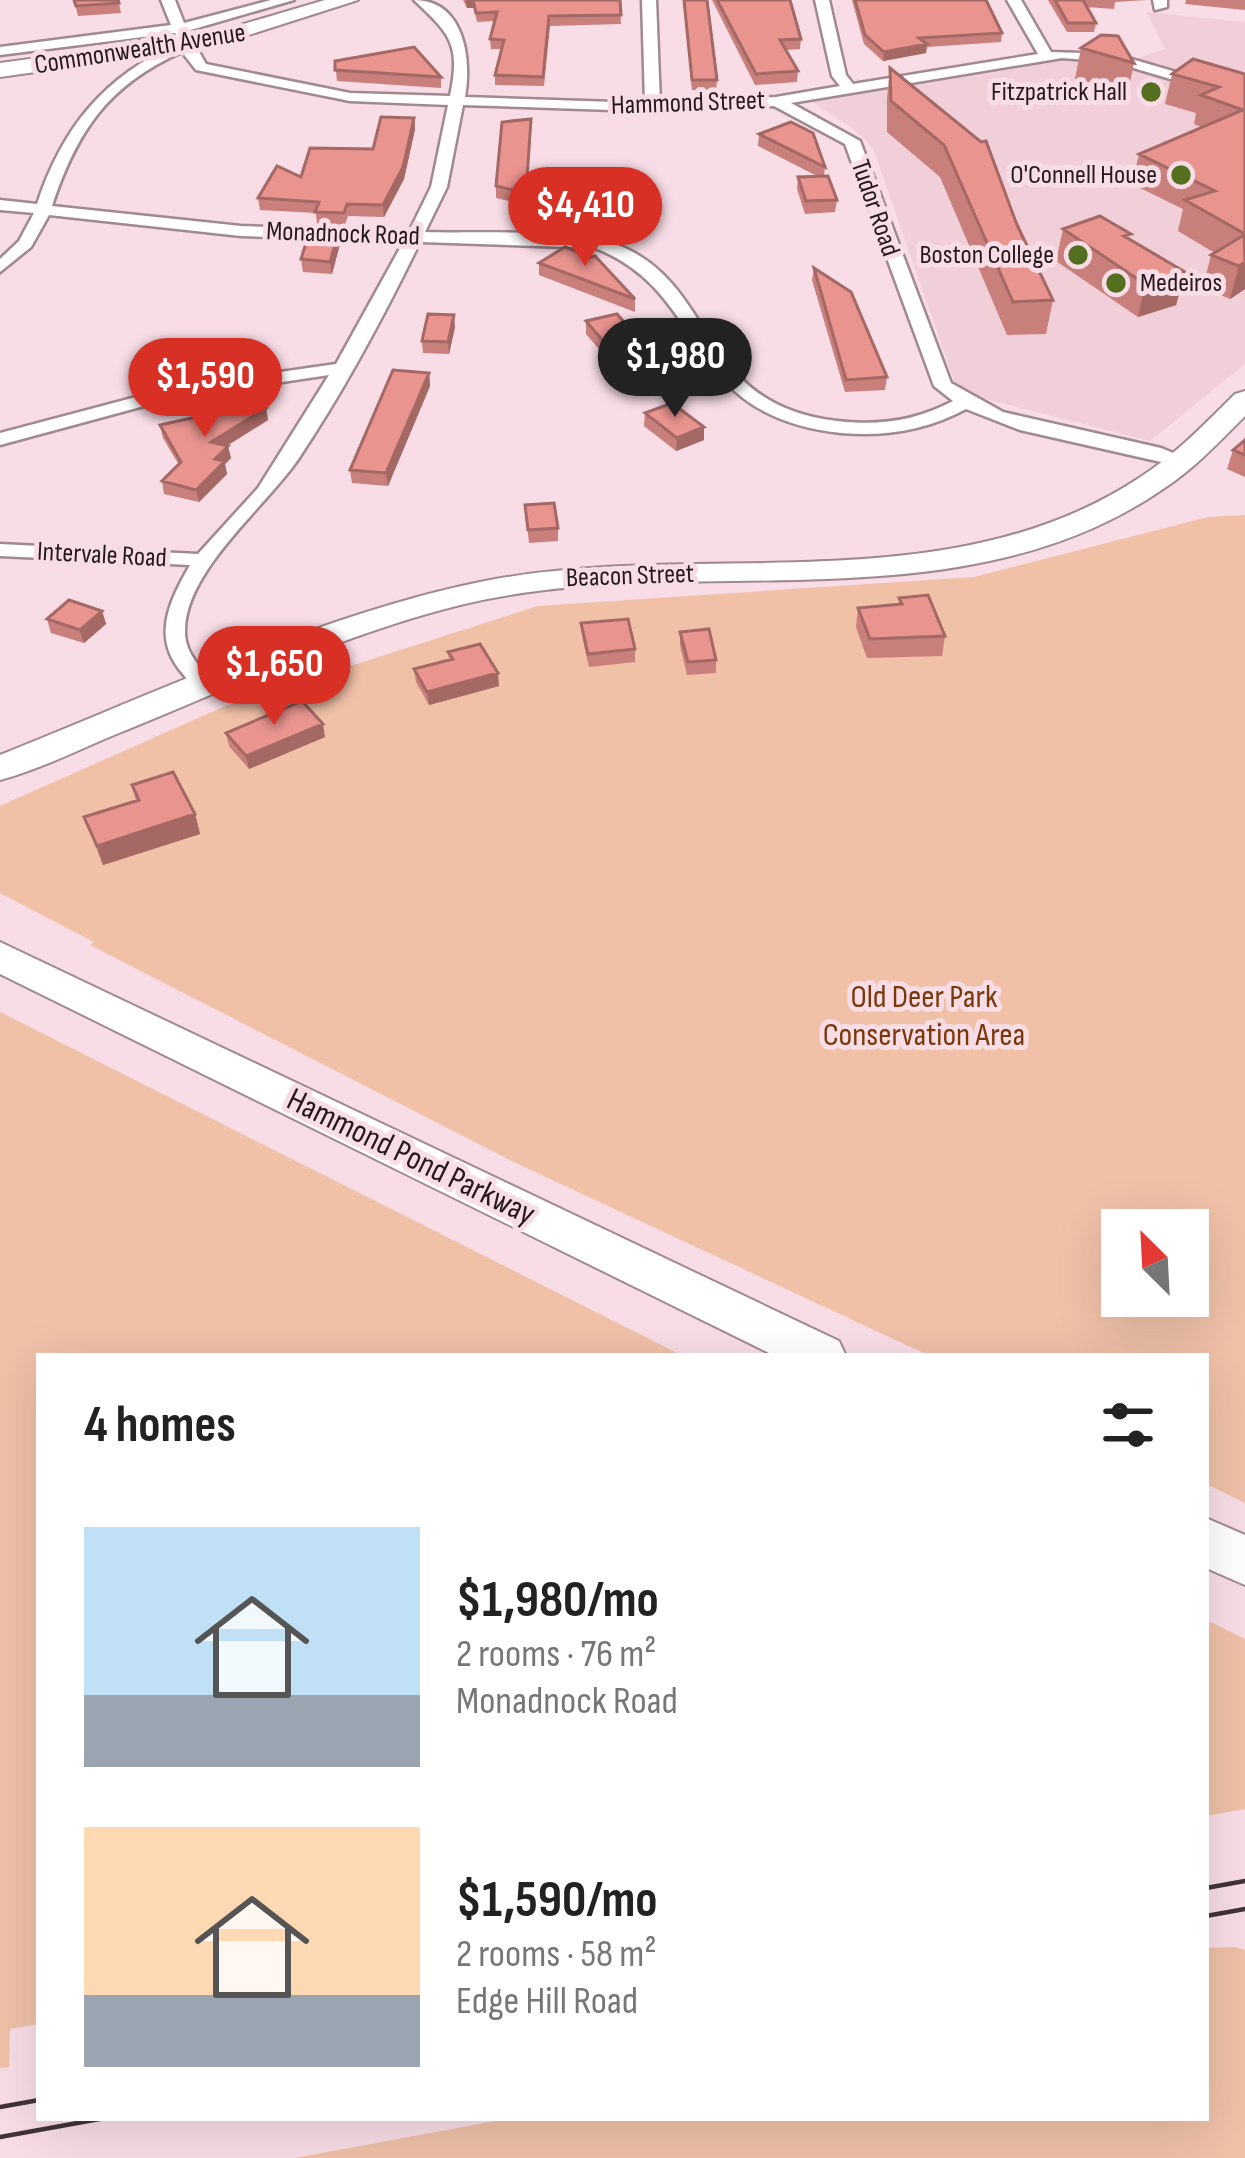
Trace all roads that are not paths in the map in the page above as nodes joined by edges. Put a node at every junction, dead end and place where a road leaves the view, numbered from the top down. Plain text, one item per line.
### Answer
1 (168, 0) edge
2 (287, 0) edge
3 (348, 0) edge
4 (422, 0) edge
5 (649, 0) edge
6 (822, 0) edge
7 (1014, 0) edge
8 (184, 36) junction
9 (0, 51) edge
10 (1046, 55) junction
11 (40, 66) junction
12 (0, 70) edge
13 (120, 83) junction
14 (850, 89) junction
15 (1245, 97) edge
16 (776, 101) junction
17 (458, 103) junction
18 (653, 106) junction
19 (0, 205) edge
20 (47, 210) junction
21 (418, 236) junction
22 (0, 267) edge
23 (343, 369) junction
24 (1245, 400) edge
25 (966, 402) junction
26 (0, 440) edge
27 (1183, 461) junction
28 (0, 550) edge
29 (203, 560) junction
30 (205, 686) junction
31 (0, 768) edge
32 (0, 958) edge
33 (816, 1353) edge
34 (1209, 1543) edge
35 (1245, 1561) edge

1 - 8 street
2 - 8 street, Commonwealth Avenue
3 - 8 main road, Commonwealth Avenue
4 - 17 street
5 - 18 street
6 - 14 street
7 - 10 street
8 - 9 street, Commonwealth Avenue
8 - 11 main road, Commonwealth Avenue
8 - 13 street
8 - 17 street, Hammond Street
10 - 14 street, Hammond Street
10 - 15 street, Hammond Street
11 - 12 main road, Commonwealth Avenue
11 - 13 street
13 - 20 street
14 - 16 street, Hammond Street
16 - 18 street, Hammond Street
16 - 25 street, Tudor Road
17 - 18 street, Hammond Street
17 - 21 street
19 - 20 street, Monadnock Road
20 - 21 street, Monadnock Road
20 - 22 street
21 - 23 street
21 - 25 street, Monadnock Road
23 - 26 street
23 - 29 street
24 - 27 main road, Beacon Street
25 - 27 street
27 - 30 main road, Beacon Street
28 - 29 street, Intervale Road
29 - 30 street
30 - 31 main road, Beacon Street
32 - 33 main road, Hammond Pond Parkway
34 - 35 main road

